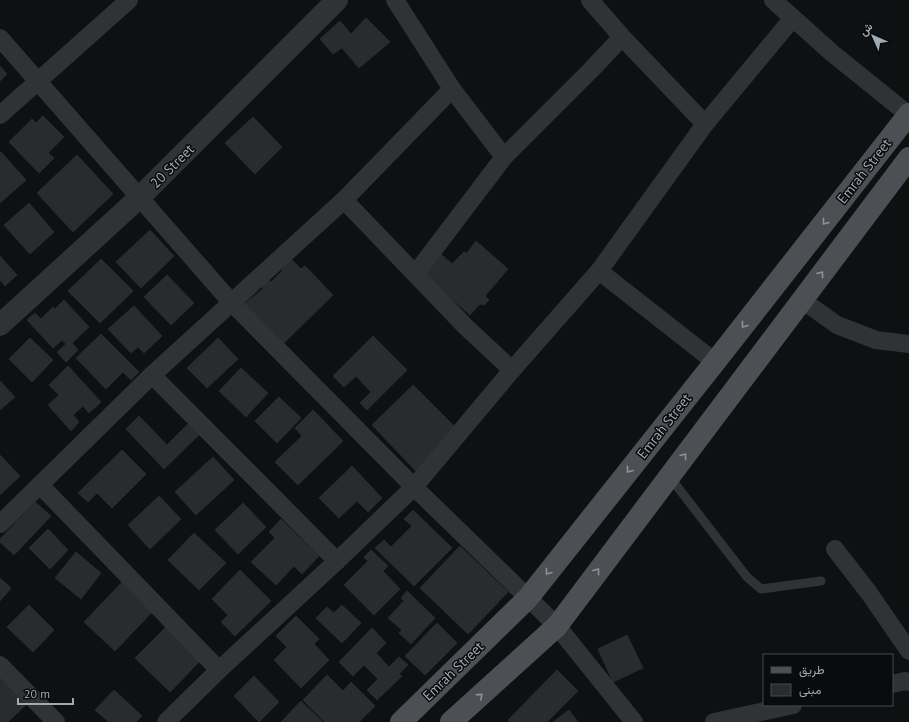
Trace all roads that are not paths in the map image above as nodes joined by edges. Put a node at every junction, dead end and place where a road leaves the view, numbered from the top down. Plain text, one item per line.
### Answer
1 (129, 0) edge
2 (337, 0) edge
3 (395, 0) edge
4 (590, 0) edge
5 (773, 0) edge
6 (793, 18) junction
7 (622, 37) junction
8 (0, 38) edge
9 (38, 82) junction
10 (452, 89) junction
11 (0, 115) edge
12 (909, 115) edge
13 (705, 124) junction
14 (504, 157) junction
15 (909, 158) edge
16 (140, 197) junction
17 (344, 200) junction
18 (599, 271) junction
19 (416, 273) junction
20 (802, 300) junction
21 (232, 302) junction
22 (0, 325) edge
23 (909, 344) edge
24 (715, 362) junction
25 (512, 370) junction
26 (152, 376) junction
27 (669, 476) junction
28 (40, 485) junction
29 (414, 486) junction
30 (0, 524) edge
31 (835, 549) dead end
32 (337, 561) junction
33 (821, 581) dead end
34 (528, 598) junction
35 (557, 626) junction
36 (909, 651) edge
37 (0, 665) edge
38 (219, 670) junction
39 (909, 682) edge
40 (893, 684) edge
41 (788, 706) edge
42 (56, 722) edge
43 (166, 722) edge
44 (401, 722) edge
45 (451, 722) edge
46 (634, 722) edge
47 (714, 722) edge

1 - 9 street
2 - 16 street, 20 Street
3 - 10 street
4 - 7 street
5 - 6 street
6 - 12 street
6 - 13 street
7 - 13 street
7 - 14 street
8 - 9 street
9 - 11 street
9 - 16 street
10 - 14 street
10 - 17 street
12 -> 24 main road, Emrah Street
13 - 18 street
14 - 19 street
20 -> 15 main road, Emrah Street
16 - 21 street
16 - 22 street, 20 Street
17 - 19 street
17 - 21 street
18 - 24 street
18 - 25 street
19 - 25 street
20 - 23 street
27 -> 20 main road, Emrah Street
21 - 26 street
21 - 29 street
24 -> 34 main road, Emrah Street
25 - 29 street
26 - 28 street
26 - 32 street
27 - 33 lane
35 -> 27 main road, Emrah Street
28 - 30 street
28 - 38 street
29 - 32 street
29 - 34 street
31 - 36 street
32 - 38 street
34 - 35 street
34 - 44 main road, Emrah Street
45 -> 35 main road, Emrah Street
35 - 46 street
37 - 42 street
38 - 43 street
39 - 40 street
41 - 47 street

